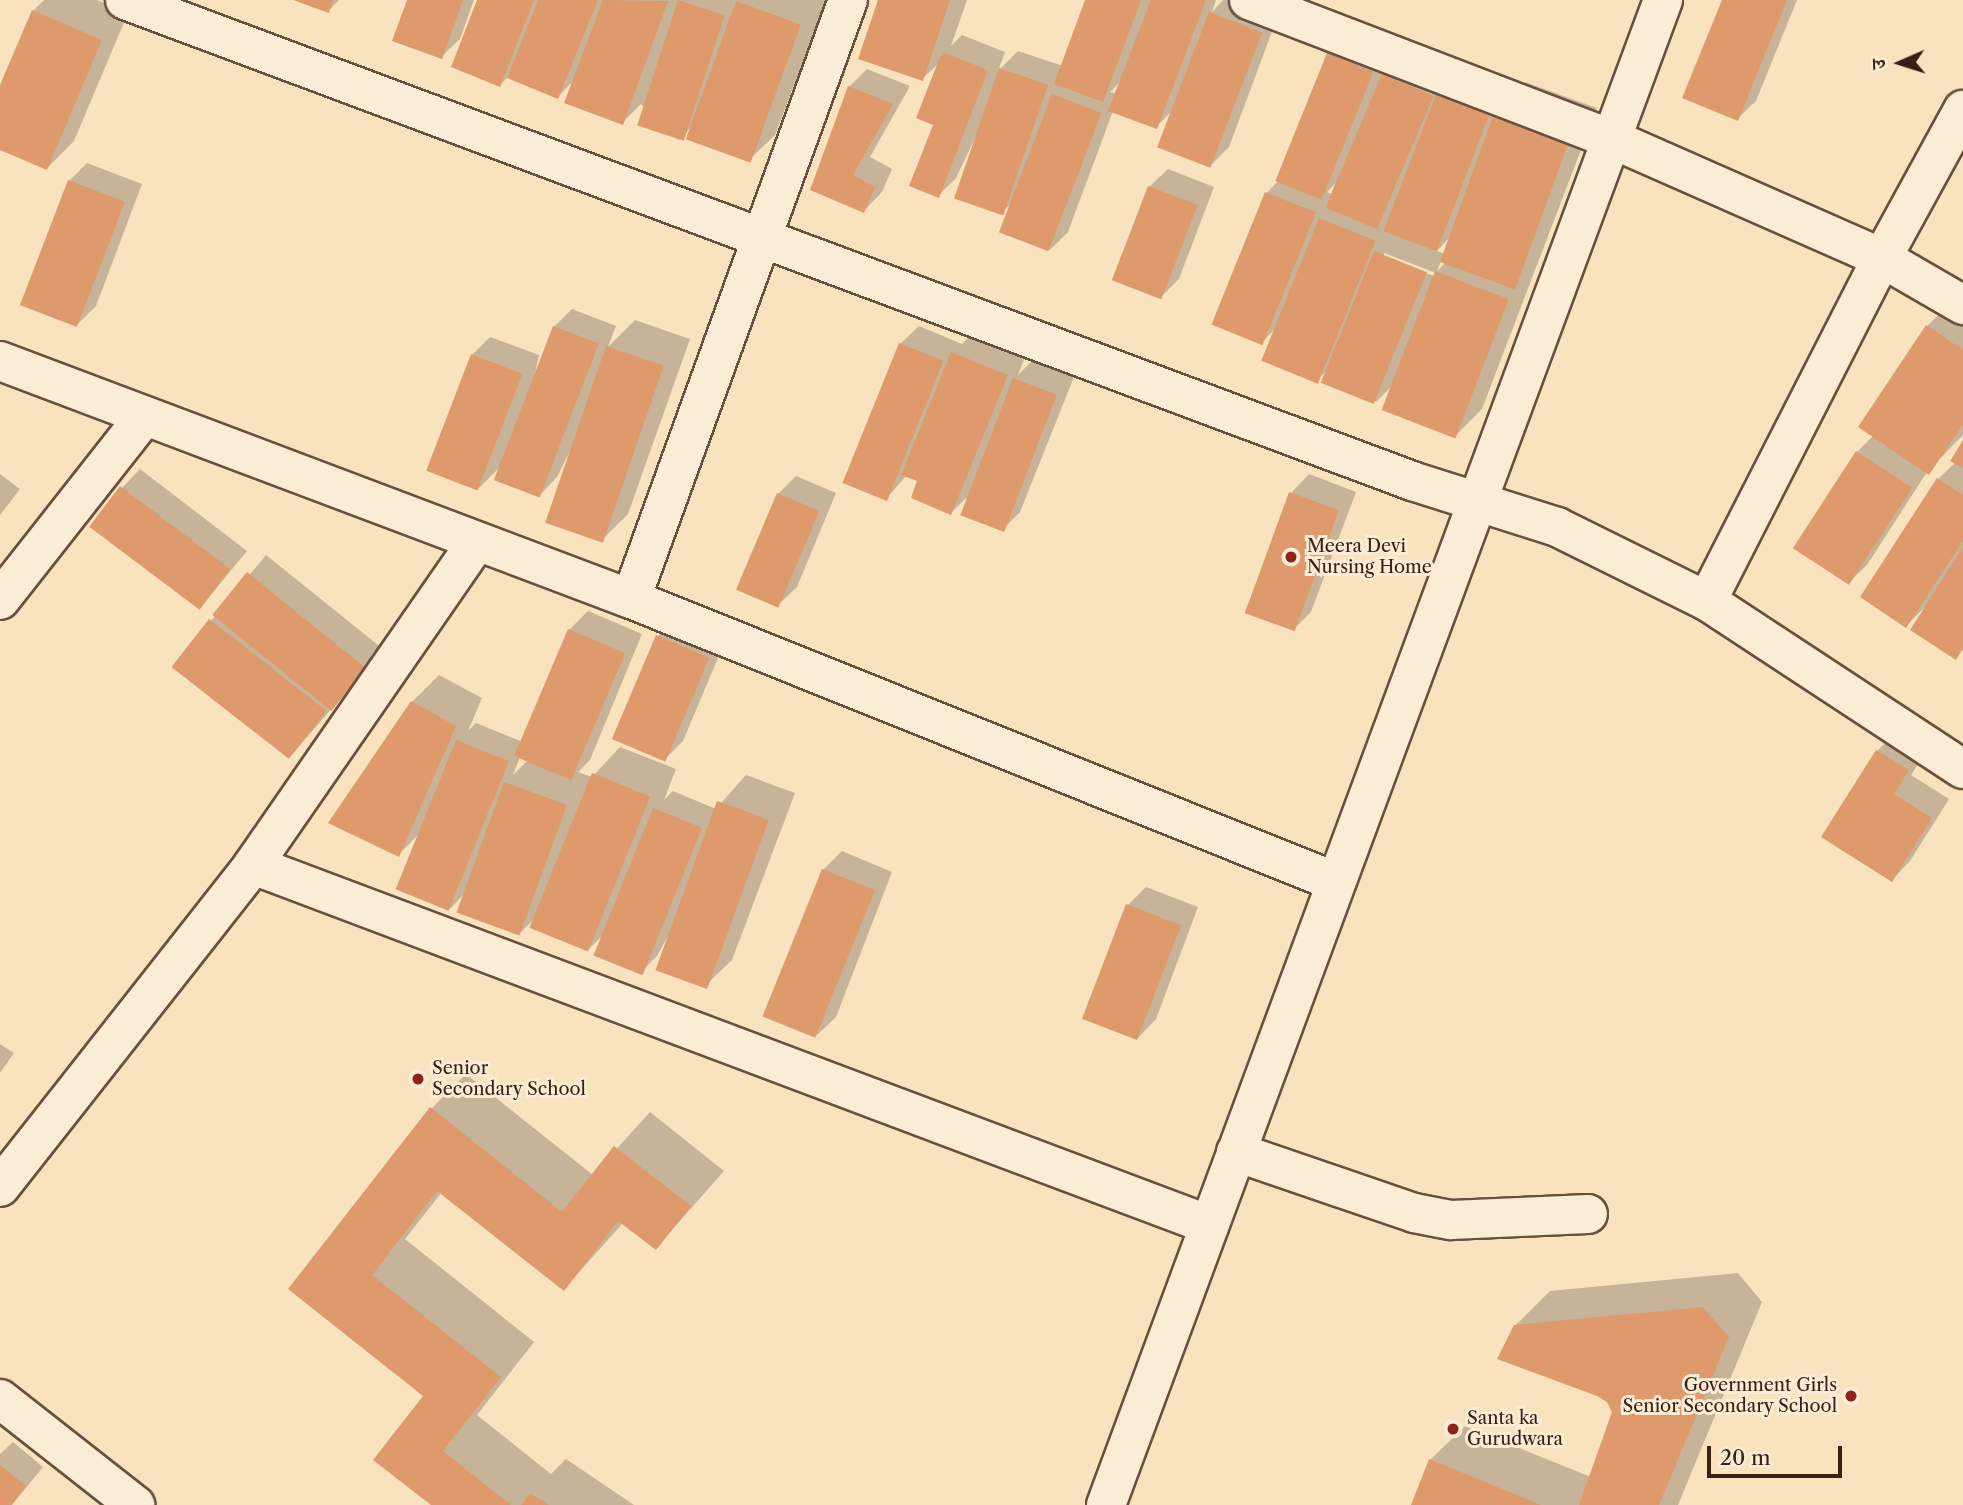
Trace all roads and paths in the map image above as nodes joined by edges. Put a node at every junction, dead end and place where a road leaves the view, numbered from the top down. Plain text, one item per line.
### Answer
1 (125, 0) edge
2 (848, 0) edge
3 (1663, 0) edge
4 (1255, 1) edge
5 (1963, 110) edge
6 (1612, 139) junction
7 (764, 240) junction
8 (1882, 258) junction
9 (1963, 305) edge
10 (0, 361) edge
11 (145, 416) junction
12 (1476, 505) junction
13 (477, 542) junction
14 (631, 599) junction
15 (0, 600) edge
16 (1707, 601) junction
17 (1963, 769) edge
18 (253, 865) junction
19 (1336, 882) junction
20 (1236, 1152) junction
21 (0, 1187) edge
22 (1588, 1214) dead end
23 (1209, 1226) junction
24 (0, 1399) edge
25 (135, 1505) edge
26 (1106, 1505) edge

1 - 7 street
2 - 7 street
3 - 6 street
4 - 6 street
5 - 8 street
6 - 8 street
6 - 12 street
7 - 12 street
7 - 14 street
8 - 9 street
8 - 16 street
10 - 11 street
11 - 13 street
11 - 15 street
12 - 16 street
12 - 19 street
13 - 14 street
13 - 18 street
14 - 19 street
16 - 17 street
18 - 21 street
18 - 23 street
19 - 20 street
20 - 22 street
20 - 23 street
23 - 26 street
24 - 25 street

